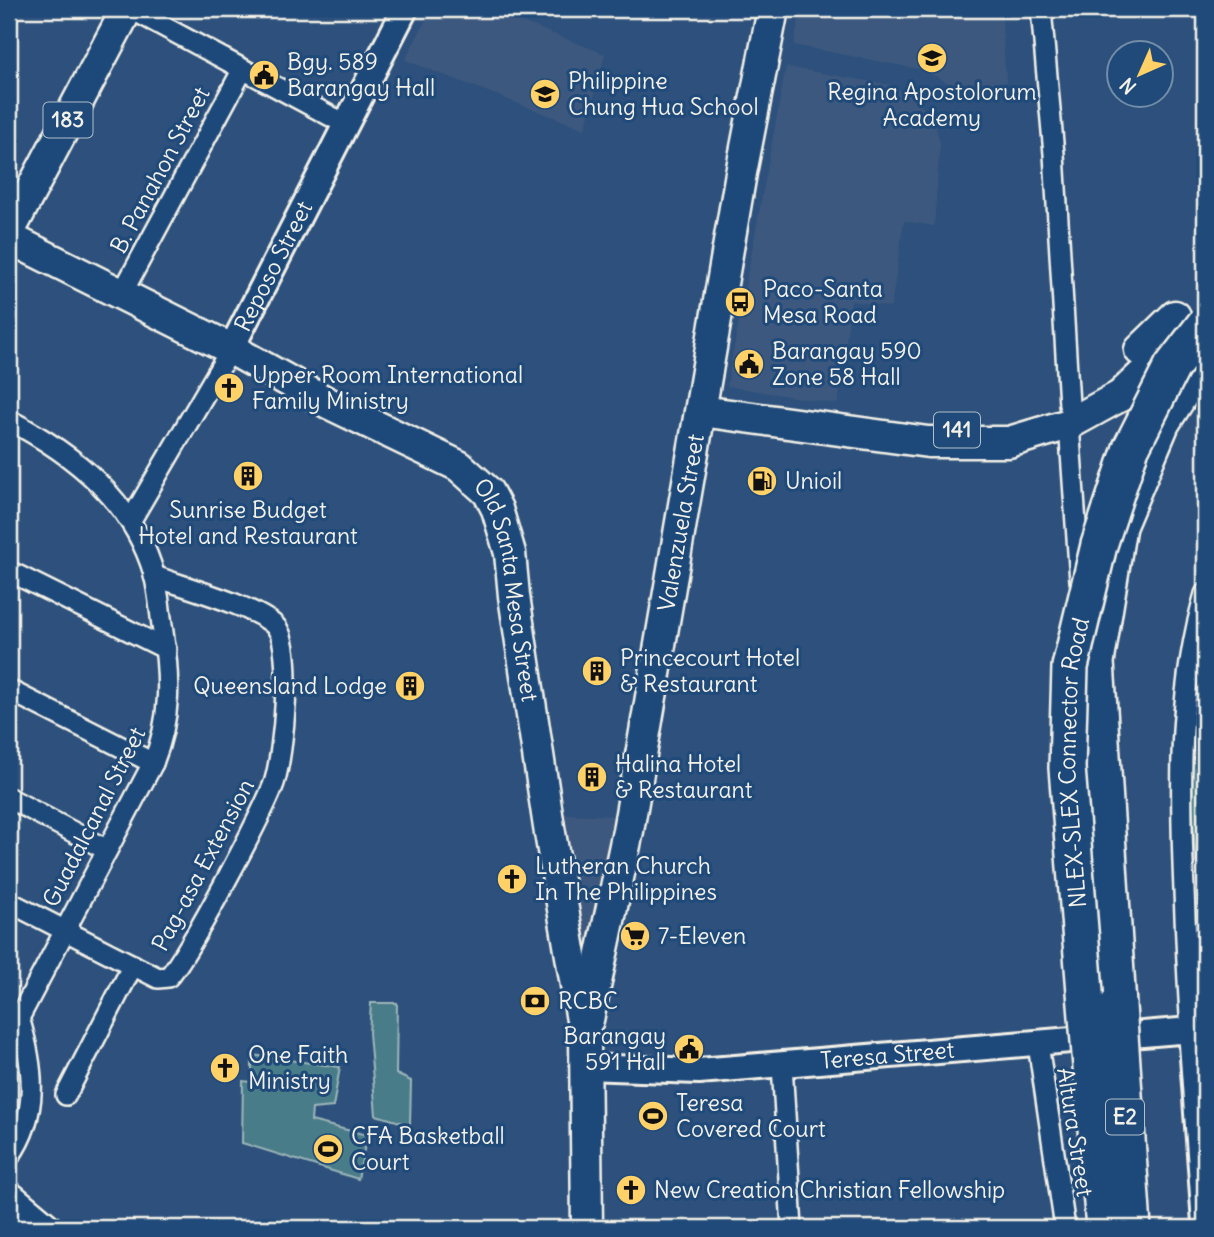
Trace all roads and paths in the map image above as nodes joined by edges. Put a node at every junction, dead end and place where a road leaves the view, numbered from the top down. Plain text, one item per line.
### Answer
1 (129, 9) edge
2 (405, 9) edge
3 (773, 9) edge
4 (1041, 9) edge
5 (243, 69) junction
6 (347, 125) junction
7 (9, 235) edge
8 (121, 295) junction
9 (1197, 327) edge
10 (231, 349) junction
11 (702, 403) junction
12 (1069, 414) junction
13 (9, 420) edge
14 (131, 520) junction
15 (9, 571) edge
16 (155, 576) junction
17 (1205, 594) edge
18 (166, 649) junction
19 (9, 690) edge
20 (1090, 712) dead end
21 (153, 763) junction
22 (9, 798) edge
23 (107, 850) junction
24 (9, 902) edge
25 (65, 931) junction
26 (571, 957) junction
27 (601, 960) junction
28 (133, 965) junction
29 (14, 1015) edge
30 (1191, 1030) junction
31 (585, 1038) junction
32 (1038, 1044) junction
33 (782, 1065) junction
34 (584, 1068) junction
35 (66, 1095) dead end
36 (9, 1157) edge
37 (9, 1198) edge
38 (1205, 1223) edge
39 (46, 1228) edge
40 (587, 1228) edge
41 (792, 1228) edge
42 (1065, 1228) edge
43 (1104, 1228) edge
44 (1133, 1228) edge

1 - 5 street
1 - 7 main road, 183
2 - 6 street, Reposo Street
3 - 11 main road, Valenzuela Street
4 - 12 street
5 - 6 street
5 - 8 street, B. Panahon Street
6 - 10 street, Reposo Street
7 - 8 main road, Old Santa Mesa Street
8 - 10 main road, Old Santa Mesa Street
9 - 12 main road, 141
9 - 12 main road, 141
9 - 43 highway, NLEX-SLEX Connector Road, bridge
9 - 44 highway, NLEX-SLEX Connector Road / E2, bridge
10 - 14 street, Reposo Street
10 - 26 main road, Old Santa Mesa Street
11 - 12 main road, 141
11 - 27 main road, Valenzuela Street
12 - 20 street
13 - 14 street, Guadalcanal Street
14 - 16 street, Guadalcanal Street
15 - 18 street
16 - 18 street, Guadalcanal Street
16 - 28 street, Pag-asa Extension
17 - 30 street
18 - 21 street, Guadalcanal Street
19 - 21 street
21 - 23 street, Guadalcanal Street
22 - 23 street
23 - 25 street, Guadalcanal Street
24 - 25 street, Pag-asa Extension
25 - 28 street, Pag-asa Extension
25 - 29 street, Guadalcanal Street
26 - 27 main road
26 - 31 main road, Old Santa Mesa Street
27 - 31 main road, Valenzuela Street
28 - 35 street
29 - 36 street, Guadalcanal Street
30 - 32 street, Teresa Street
30 - 38 street
31 - 34 main road, Old Santa Mesa Street
32 - 33 street, Teresa Street
32 - 42 street, Altura Street
33 - 34 street, Teresa Street
33 - 41 street
34 - 40 main road, Old Santa Mesa Street
37 - 39 main road

